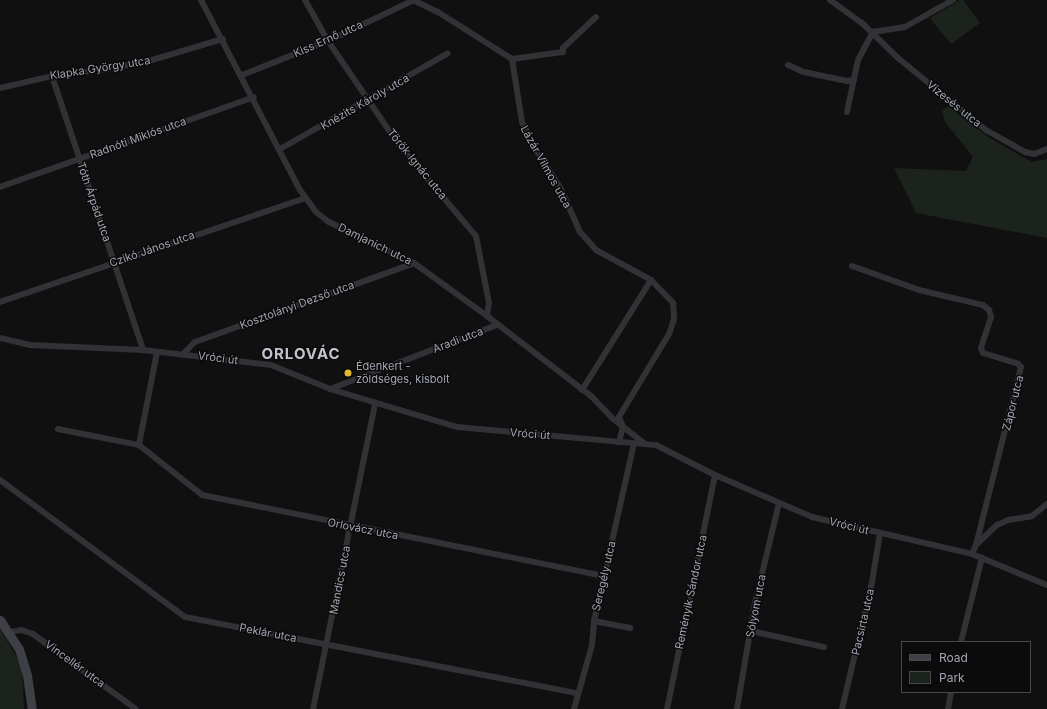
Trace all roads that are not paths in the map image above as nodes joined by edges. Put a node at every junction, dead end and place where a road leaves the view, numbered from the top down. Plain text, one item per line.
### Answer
1 (201, 0) edge
2 (305, 0) edge
3 (413, 0) edge
4 (830, 0) edge
5 (953, 0) edge
6 (405, 1) edge
7 (596, 17) dead end
8 (873, 32) junction
9 (223, 39) junction
10 (328, 41) junction
11 (448, 53) dead end
12 (512, 59) junction
13 (788, 65) dead end
14 (242, 75) junction
15 (52, 76) junction
16 (854, 80) junction
17 (0, 88) edge
18 (254, 97) junction
19 (369, 101) junction
20 (847, 112) dead end
21 (280, 149) junction
22 (1047, 149) edge
23 (79, 160) junction
24 (0, 187) edge
25 (305, 198) junction
26 (115, 262) junction
27 (414, 263) junction
28 (852, 266) dead end
29 (651, 280) junction
30 (0, 302) edge
31 (488, 316) junction
32 (497, 325) junction
33 (0, 338) edge
34 (143, 350) junction
35 (157, 352) junction
36 (183, 354) junction
37 (330, 389) junction
38 (582, 390) junction
39 (375, 404) junction
40 (623, 427) junction
41 (58, 429) dead end
42 (619, 442) junction
43 (634, 444) junction
44 (645, 444) junction
45 (139, 445) junction
46 (715, 475) junction
47 (0, 480) edge
48 (779, 503) junction
49 (1047, 504) edge
50 (350, 527) junction
51 (880, 533) junction
52 (976, 545) junction
53 (972, 554) junction
54 (982, 558) junction
55 (604, 576) junction
56 (1047, 585) edge
57 (0, 620) edge
58 (594, 621) junction
59 (630, 628) dead end
60 (751, 631) junction
61 (10, 632) junction
62 (961, 641) edge
63 (327, 644) junction
64 (824, 647) dead end
65 (577, 693) junction
66 (951, 693) edge
67 (32, 709) edge
68 (136, 709) edge
69 (312, 709) edge
70 (574, 709) edge
71 (667, 709) edge
72 (737, 709) edge
73 (842, 709) edge
74 (948, 709) edge

1 - 9 street, Damjanich utca
2 - 10 street, Török Ignác utca
3 - 6 street, Kiss Ernő utca
3 - 12 street
4 - 8 street, Vízesés utca
5 - 8 street
6 - 10 street, Kiss Ernő utca
7 - 12 street
8 - 16 street
8 - 22 street, Vízesés utca
9 - 14 street, Damjanich utca
9 - 15 street, Klapka György utca
10 - 14 street, Kiss Ernő utca
10 - 19 street, Török Ignác utca
11 - 19 street, Knézits Károly utca
12 - 29 street, Lázár Vilmos utca
13 - 16 street
14 - 18 street, Damjanich utca
15 - 17 street, Klapka György utca
15 - 23 street, Tóth Árpád utca
16 - 20 street
18 - 21 street, Damjanich utca
18 - 23 street, Radnóti Miklós utca
19 - 21 street, Knézits Károly utca
19 - 31 street, Török Ignác utca
21 - 25 street, Damjanich utca
23 - 24 street, Radnóti Miklós utca
23 - 26 street, Tóth Árpád utca
25 - 26 street, Czikó János utca
25 - 27 street, Damjanich utca
26 - 30 street, Czikó János utca
26 - 34 street, Tóth Árpád utca
27 - 31 street, Damjanich utca
27 - 36 street, Kosztolányi Dezső utca
28 - 52 street, Zápor utca
29 - 38 street
29 - 40 street, Lázár Vilmos utca
31 - 32 street, Damjanich utca
32 - 37 street, Aradi utca
32 - 38 street, Damjanich utca
33 - 34 street, Vróci út
34 - 35 street, Vróci út
35 - 36 street, Vróci út
35 - 45 street
36 - 37 street, Vróci út
37 - 39 street, Vróci út
38 - 40 street, Damjanich utca
39 - 42 street, Vróci út
39 - 50 street, Mandics utca
40 - 42 street
40 - 44 street, Damjanich utca
41 - 45 street, Orlovácz utca
42 - 43 street, Vróci út
43 - 44 street, Vróci út
43 - 55 street, Seregély utca
44 - 46 street, Vróci út
45 - 50 street, Orlovácz utca
46 - 48 street, Vróci út
46 - 71 street, Reményik Sándor utca
47 - 63 street, Peklár utca
48 - 51 street, Vróci út
48 - 60 street, Sólyom utca
49 - 52 street
50 - 55 street, Orlovácz utca
50 - 63 street, Mandics utca
51 - 53 street, Vróci út
51 - 73 street, Pacsirta utca
52 - 53 street
53 - 54 street, Vróci út
54 - 56 street, Vróci út
54 - 62 street
55 - 58 street, Seregély utca
57 - 61 street
58 - 59 street
58 - 65 street, Seregély utca
60 - 64 street
60 - 72 street, Sólyom utca
61 - 67 street
61 - 68 street, Vincellér utca
63 - 65 street, Peklár utca
63 - 69 street, Mandics utca
65 - 70 street, Seregély utca
66 - 74 street

